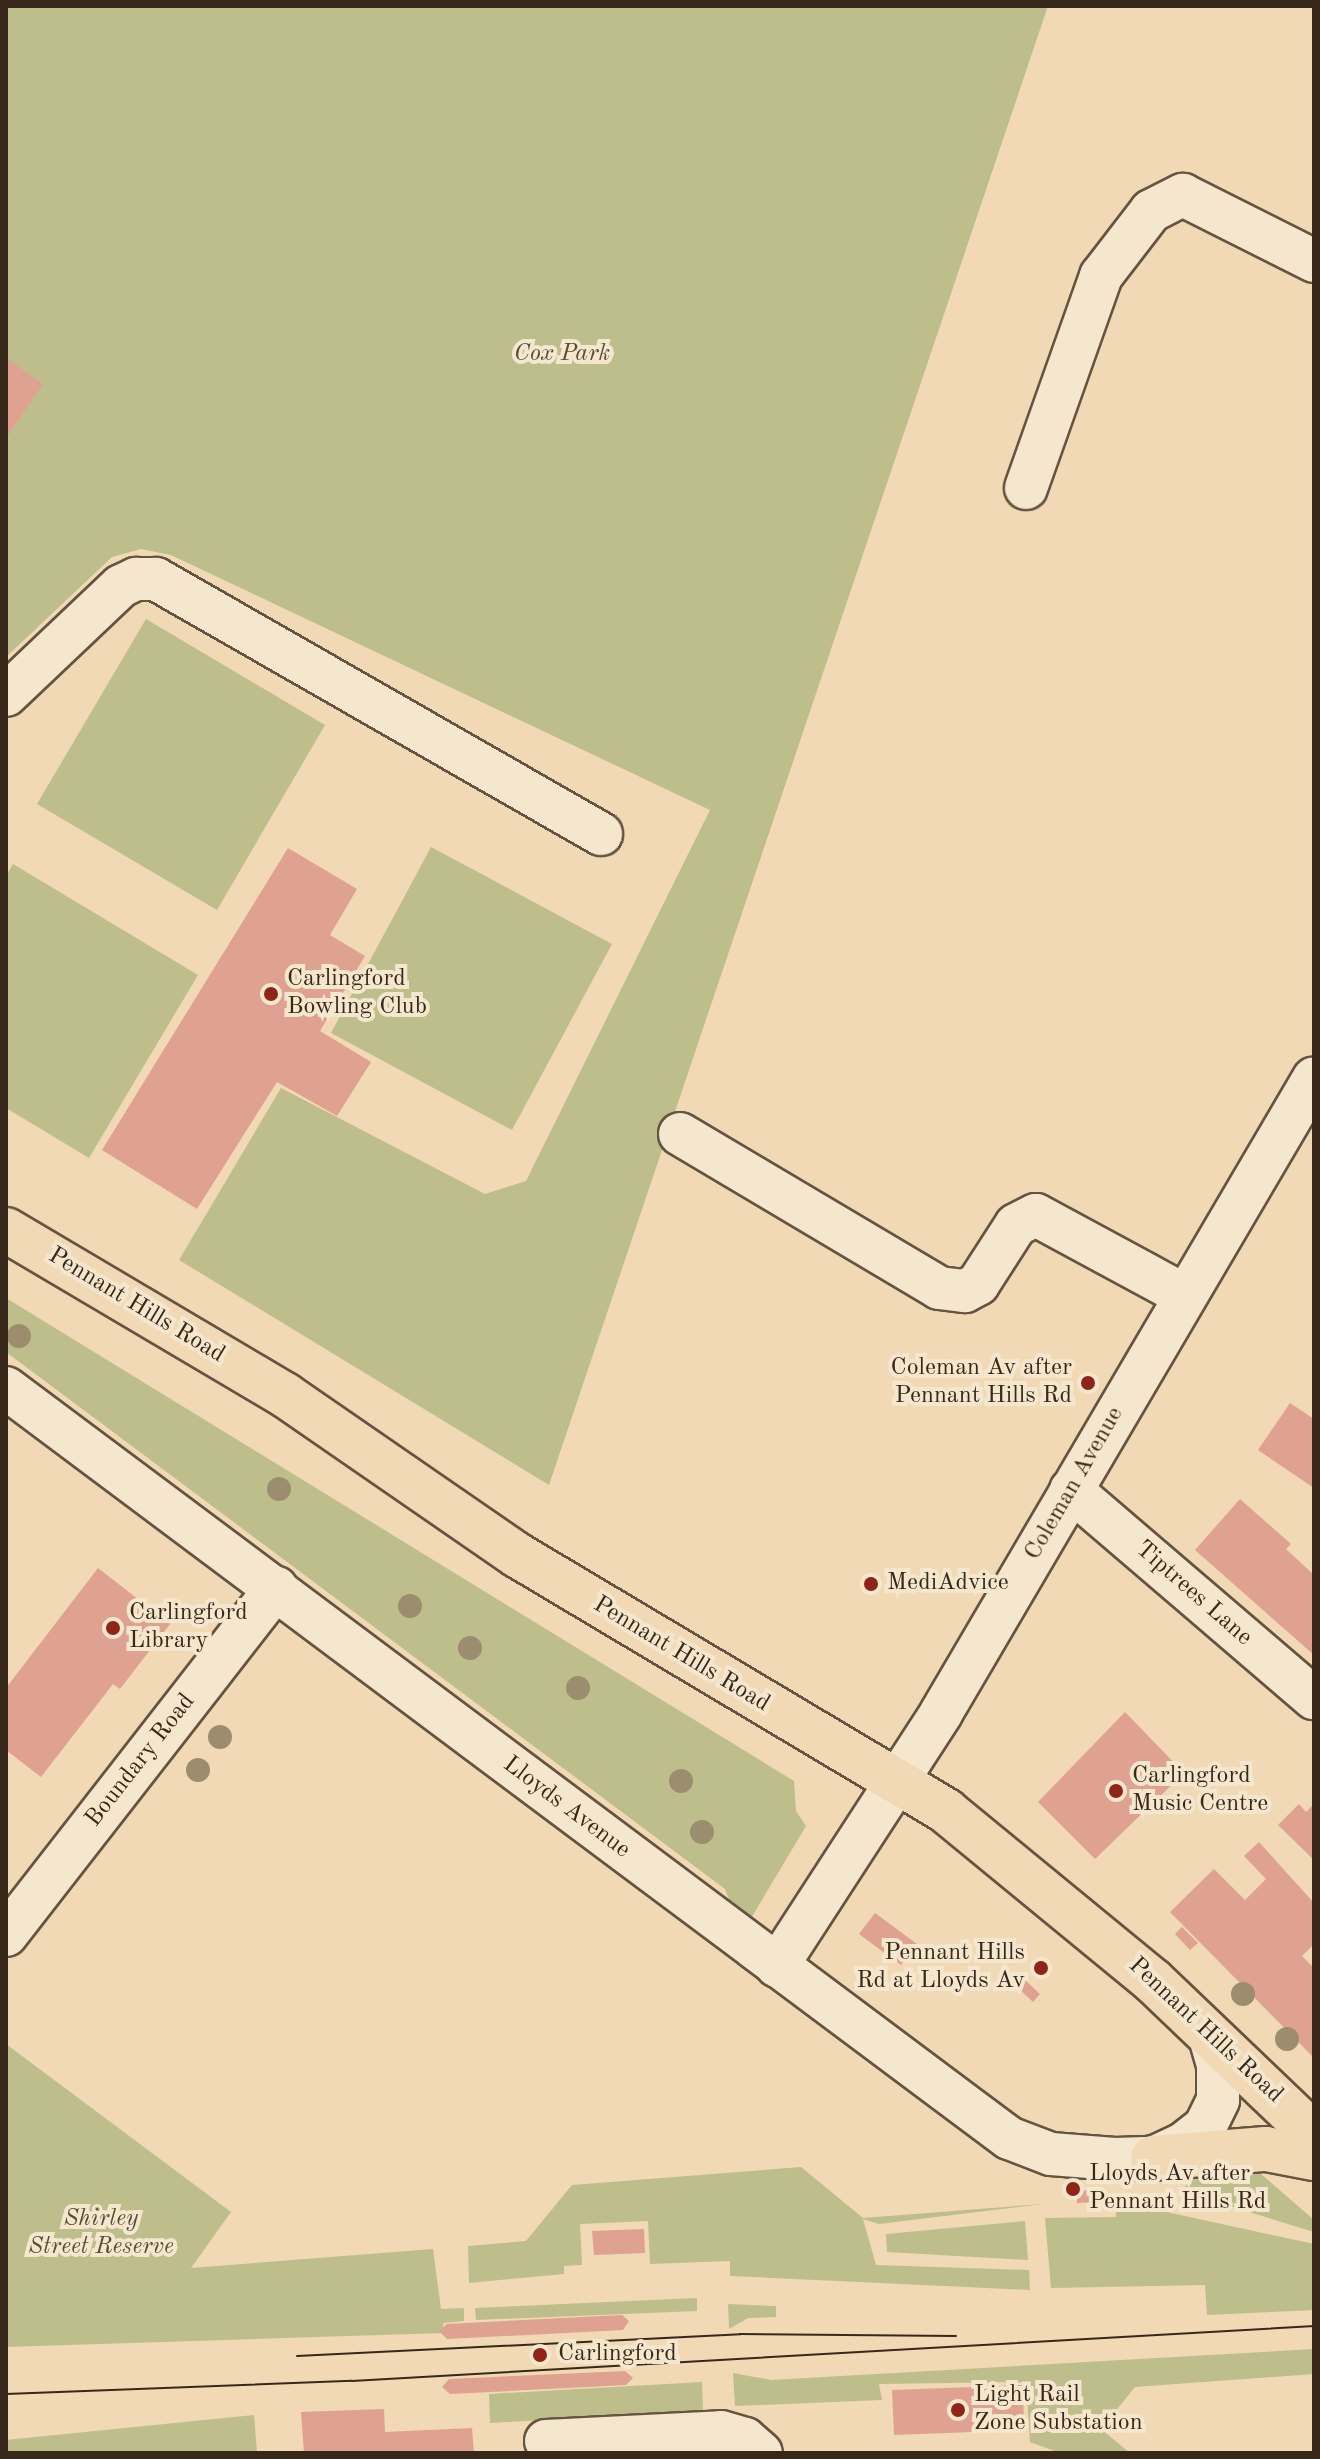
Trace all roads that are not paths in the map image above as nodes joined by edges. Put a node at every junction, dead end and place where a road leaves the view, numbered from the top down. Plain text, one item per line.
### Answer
1 (1314, 261) edge
2 (1026, 488) dead end
3 (6, 695) edge
4 (601, 834) dead end
5 (1314, 1078) edge
6 (680, 1134) dead end
7 (6, 1230) edge
8 (1186, 1296) junction
9 (6, 1388) edge
10 (1071, 1490) junction
11 (276, 1588) junction
12 (1314, 1698) edge
13 (897, 1781) junction
14 (6, 1935) edge
15 (777, 1966) junction
16 (1209, 2033) junction
17 (1314, 2135) edge
18 (1153, 2158) junction
19 (1314, 2158) edge
20 (546, 2441) dead end
21 (761, 2453) edge

1 - 2 street
3 - 4 street
5 - 8 street, Coleman Avenue
6 - 8 street
7 - 13 highway, Pennant Hills Road
8 - 10 street, Coleman Avenue
9 - 11 street, Lloyds Avenue
10 - 12 street, Tiptrees Lane
10 - 13 street, Coleman Avenue
11 - 14 street, Boundary Road
11 - 15 street, Lloyds Avenue
13 - 15 street, Coleman Avenue
13 - 16 highway, Pennant Hills Road
15 - 18 street, Lloyds Avenue
16 - 17 highway, Pennant Hills Road
16 - 18 street
18 - 19 highway
20 - 21 street

